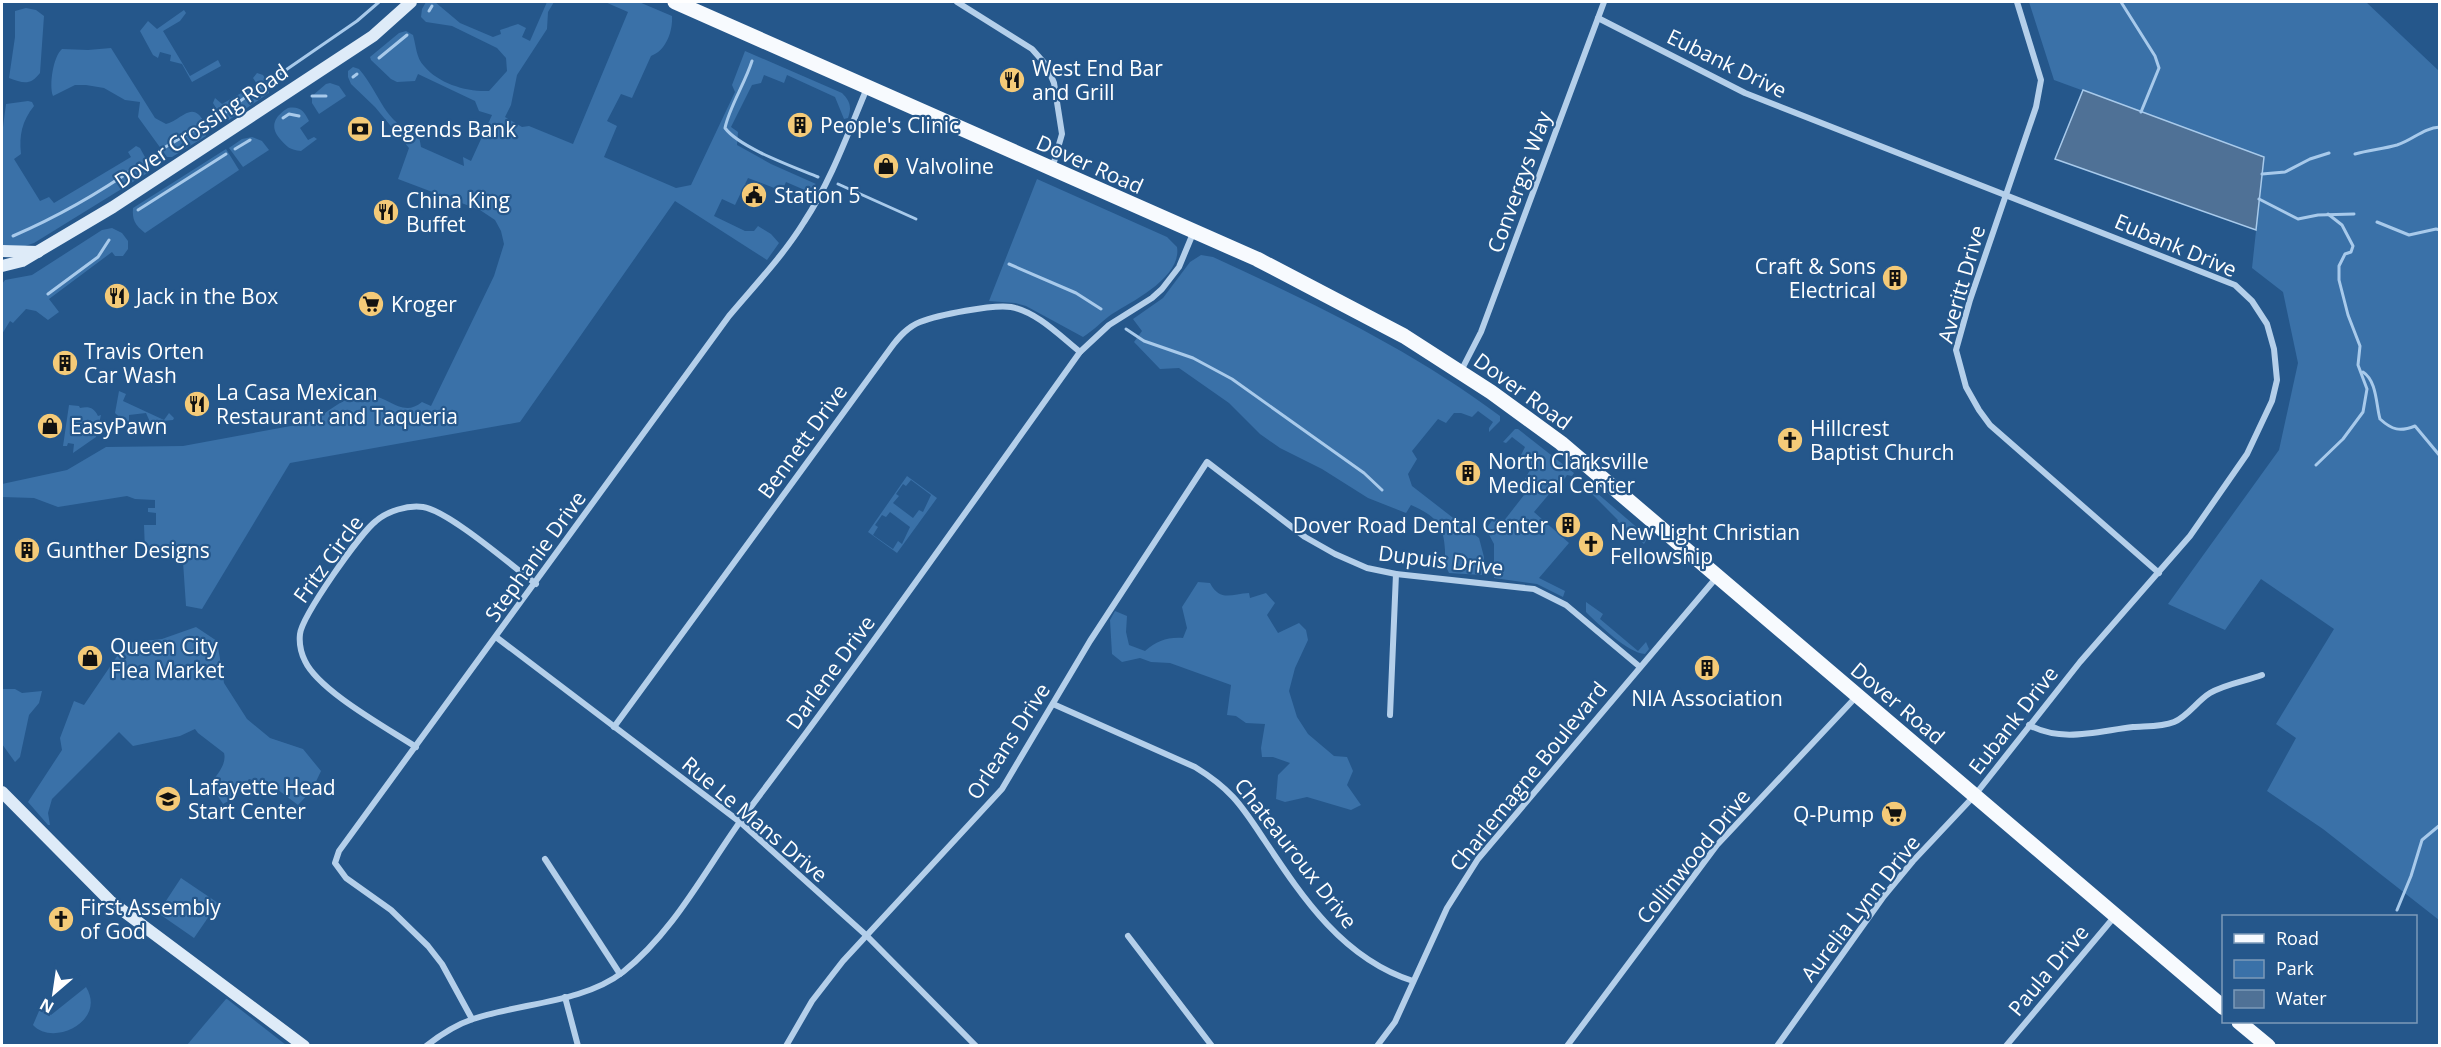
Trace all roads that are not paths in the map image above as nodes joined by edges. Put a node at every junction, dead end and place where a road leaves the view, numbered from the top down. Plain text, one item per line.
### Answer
1 (411, 2) edge
2 (675, 2) edge
3 (957, 2) edge
4 (1604, 2) edge
5 (2017, 2) edge
6 (1598, 18) junction
7 (868, 87) junction
8 (1052, 170) junction
9 (2005, 194) junction
10 (1195, 230) junction
11 (2, 251) edge
12 (39, 252) junction
13 (2, 266) edge
14 (1080, 352) junction
15 (1461, 372) junction
16 (1207, 462) joint
17 (2159, 573) junction
18 (1396, 574) junction
19 (1716, 577) junction
20 (536, 584) junction
21 (496, 638) junction
22 (1640, 667) junction
23 (2262, 675) dead end
24 (1856, 697) junction
25 (1053, 704) junction
26 (1390, 715) dead end
27 (2030, 725) junction
28 (614, 727) junction
29 (416, 747) junction
30 (2, 792) edge
31 (1975, 795) junction
32 (740, 822) junction
33 (545, 859) dead end
34 (2115, 916) junction
35 (867, 936) junction
36 (1128, 936) dead end
37 (620, 974) junction
38 (1413, 981) junction
39 (566, 997) junction
40 (2222, 1007) edge
41 (472, 1019) junction
42 (2240, 1023) edge
43 (2006, 1045) edge
44 (304, 1046) edge
45 (426, 1046) edge
46 (578, 1046) edge
47 (786, 1046) edge
48 (976, 1046) edge
49 (1212, 1046) edge
50 (1377, 1046) edge
51 (1567, 1046) edge
52 (1777, 1046) edge
53 (2268, 1046) edge

1 - 12 main road, Dover Crossing Road
2 - 7 main road, Dover Road
3 - 8 street
4 - 6 street, Convergys Way
5 - 9 street, Averitt Drive
6 - 9 street, Eubank Drive
6 - 15 street, Convergys Way
7 - 8 main road, Dover Road
7 - 20 street, Stephanie Drive
8 - 10 main road, Dover Road
9 - 17 street, Averitt Drive
9 - 17 street, Eubank Drive
10 - 14 street, Darlene Drive
10 - 15 main road, Dover Road
11 - 12 main road
12 - 13 main road, Dover Crossing Road
14 - 28 street, Bennett Drive
14 - 32 street, Darlene Drive
15 - 19 main road, Dover Road
16 - 18 street, Dupuis Drive
16 - 25 street, Orleans Drive
17 - 27 street, Eubank Drive
18 - 22 street, Dupuis Drive
18 - 26 street
19 - 22 street, Charlemagne Boulevard
19 - 24 main road, Dover Road
20 - 21 street, Stephanie Drive
20 - 29 street, Fritz Circle
21 - 28 street, Rue Le Mans Drive
21 - 29 street, Stephanie Drive
22 - 38 street, Charlemagne Boulevard
23 - 27 street
24 - 31 main road, Dover Road
24 - 51 street, Collinwood Drive
25 - 35 street, Orleans Drive
25 - 38 street, Chateauroux Drive
27 - 31 street, Eubank Drive
28 - 32 street, Rue Le Mans Drive
29 - 41 street, Stephanie Drive
30 - 44 main road
31 - 34 main road, Dover Road
31 - 52 street, Aurelia Lynn Drive
32 - 35 street, Rue Le Mans Drive
32 - 37 street, Darlene Drive
33 - 37 street
34 - 40 main road, Dover Road
34 - 43 street, Paula Drive
35 - 47 street, Orleans Drive
35 - 48 street, Rue Le Mans Drive
36 - 49 street
37 - 39 street, Darlene Drive
38 - 50 street, Charlemagne Boulevard
39 - 41 street, Darlene Drive
39 - 46 street
41 - 45 street, Darlene Drive
42 - 53 main road

